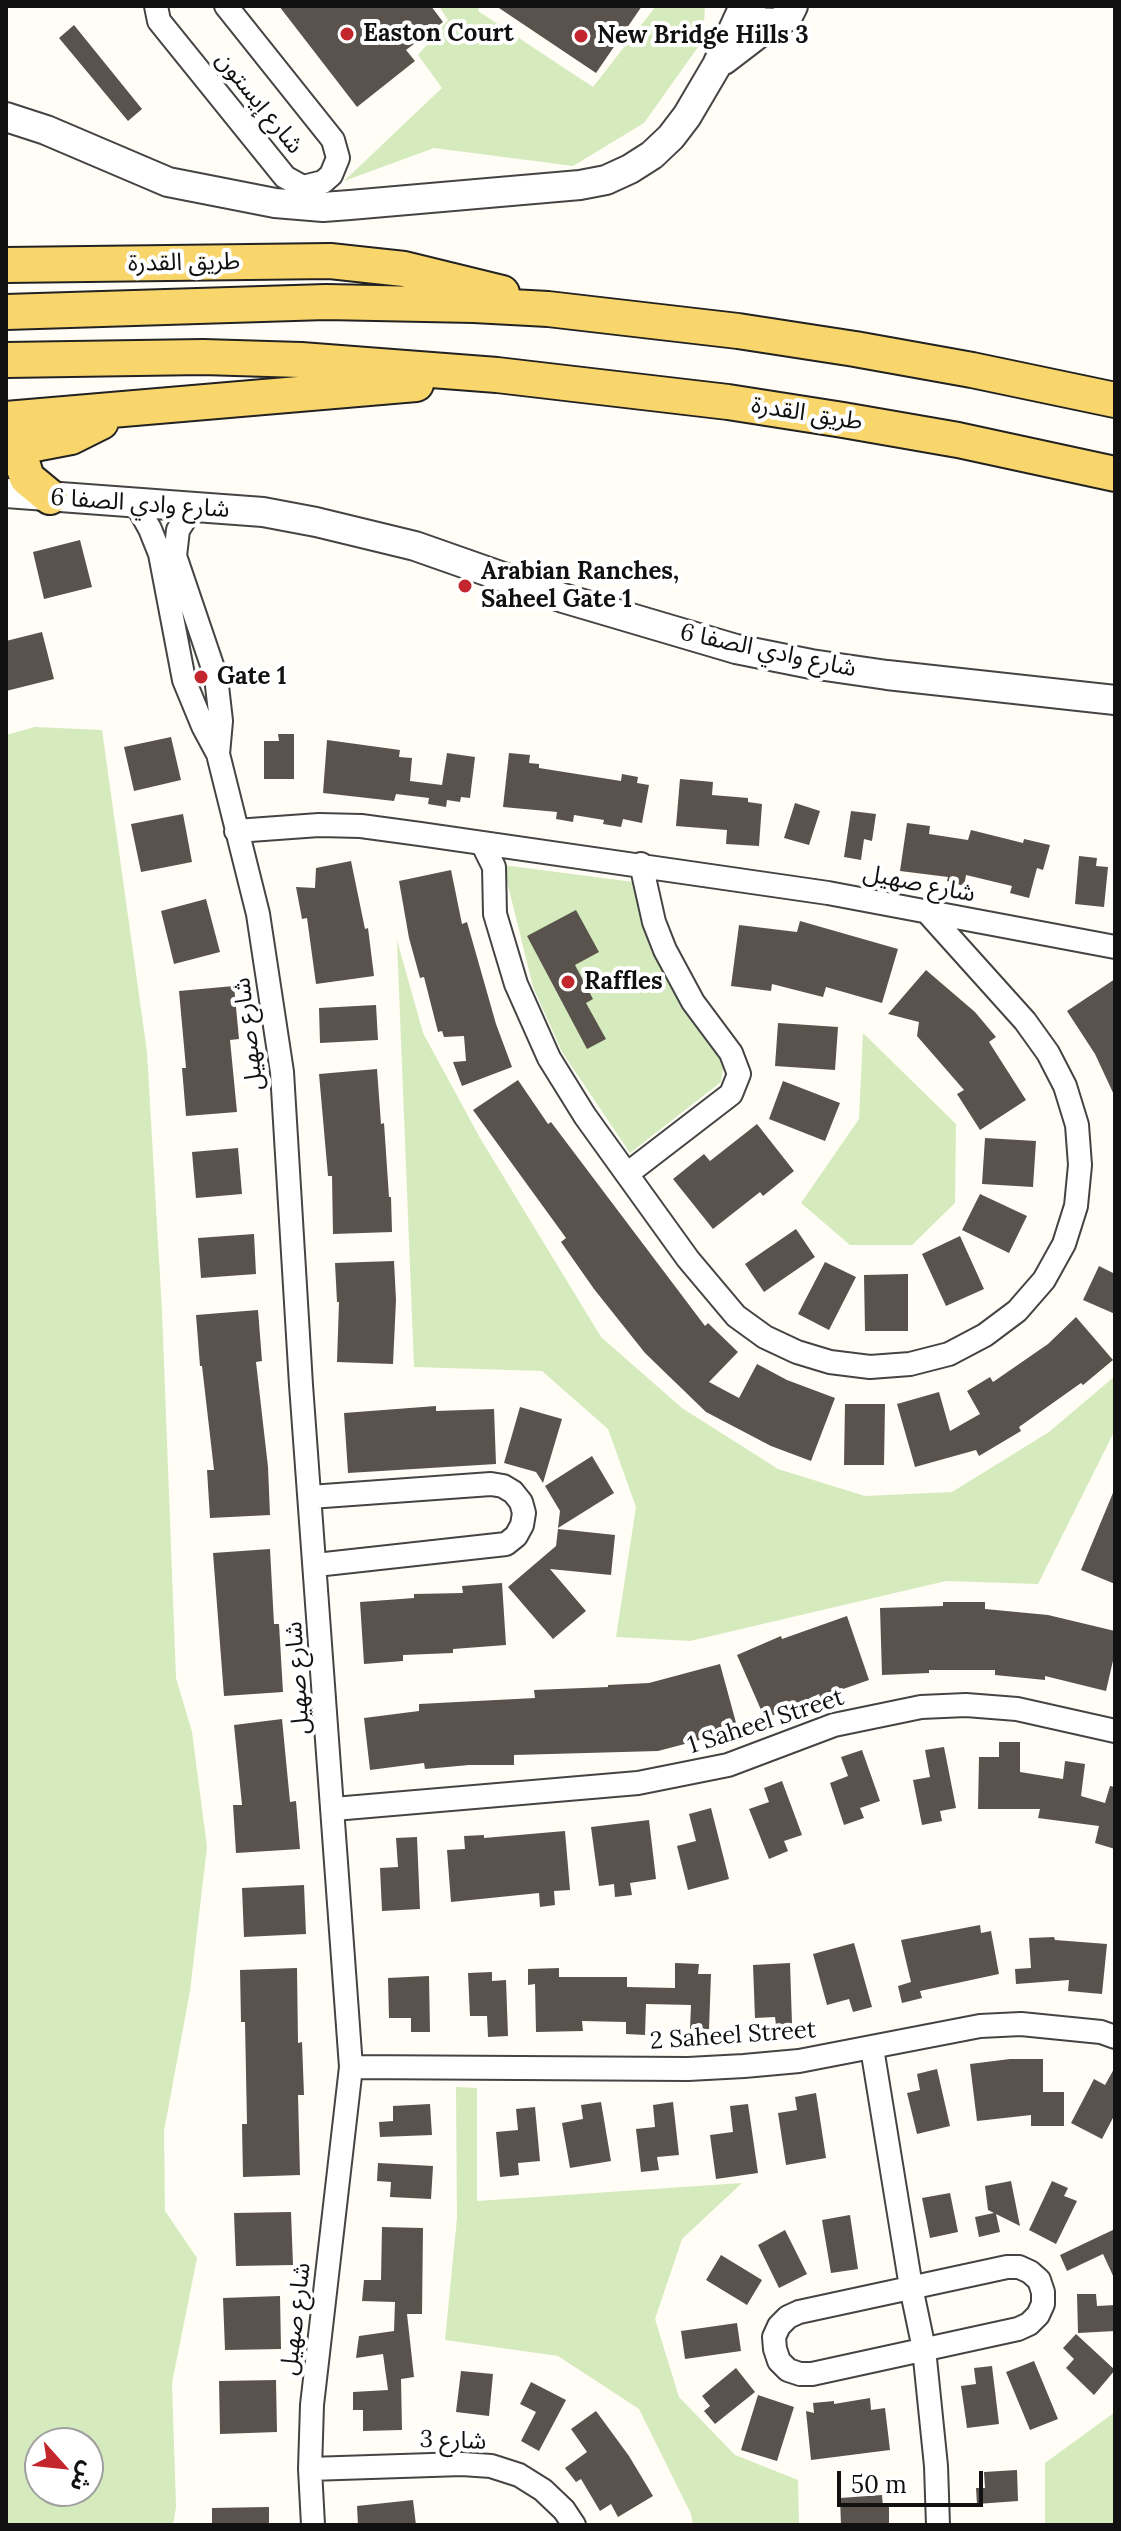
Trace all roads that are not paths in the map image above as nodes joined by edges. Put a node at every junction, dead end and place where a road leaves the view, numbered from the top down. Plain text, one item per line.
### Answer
1 (156, 6) edge
2 (226, 6) edge
3 (745, 6) edge
4 (793, 6) edge
5 (771, 24) junction
6 (717, 65) junction
7 (6, 117) edge
8 (6, 265) edge
9 (548, 309) junction
10 (6, 312) edge
11 (6, 360) edge
12 (497, 375) junction
13 (1115, 400) edge
14 (10, 442) edge
15 (1115, 474) edge
16 (6, 493) edge
17 (50, 497) junction
18 (135, 502) junction
19 (192, 508) junction
20 (206, 643) junction
21 (178, 651) junction
22 (1115, 700) edge
23 (212, 724) junction
24 (236, 831) junction
25 (482, 843) junction
26 (641, 864) junction
27 (927, 912) junction
28 (1115, 947) edge
29 (627, 1174) junction
30 (310, 1497) junction
31 (316, 1565) junction
32 (1115, 1731) edge
33 (334, 1809) junction
34 (1115, 2037) edge
35 (872, 2048) junction
36 (351, 2067) junction
37 (911, 2287) junction
38 (924, 2349) junction
39 (310, 2469) junction
40 (313, 2525) edge
41 (574, 2525) edge
42 (938, 2525) edge

1 - 2 street, شارع إيستون
3 - 5 street
3 - 6 street
4 - 5 street
5 - 6 street
6 - 7 street
8 - 9 main road, طريق القدرة
9 - 10 main road, طريق القدرة
9 - 13 main road, طريق القدرة
11 - 12 main road, طريق القدرة
12 - 14 main road, طريق القدرة
12 - 15 main road, طريق القدرة
14 - 17 main road
16 - 17 street, شارع وادي الصفا 6
17 - 18 street, شارع وادي الصفا 6
18 - 19 street, شارع وادي الصفا 6
18 - 21 street, شارع صهيل
19 - 20 street
19 - 22 street, شارع وادي الصفا 6
20 - 21 street
20 - 23 street
21 - 23 street, شارع صهيل
23 - 24 street, شارع صهيل
24 - 25 street, شارع صهيل
24 - 30 street, شارع صهيل
25 - 26 street, شارع صهيل
25 - 29 street
26 - 27 street, شارع صهيل
26 - 29 street
27 - 28 street, شارع صهيل
27 - 29 street
30 - 31 street, شارع صهيل
30 - 31 street
31 - 33 street, شارع صهيل
32 - 33 street, 1 Saheel Street
33 - 36 street, شارع صهيل
34 - 35 street, 2 Saheel Street
35 - 36 street, 2 Saheel Street
35 - 37 street
36 - 39 street, شارع صهيل
37 - 38 street
37 - 38 street
37 - 38 street
38 - 42 street
39 - 40 street, شارع صهيل
39 - 41 street, 3 شارع

